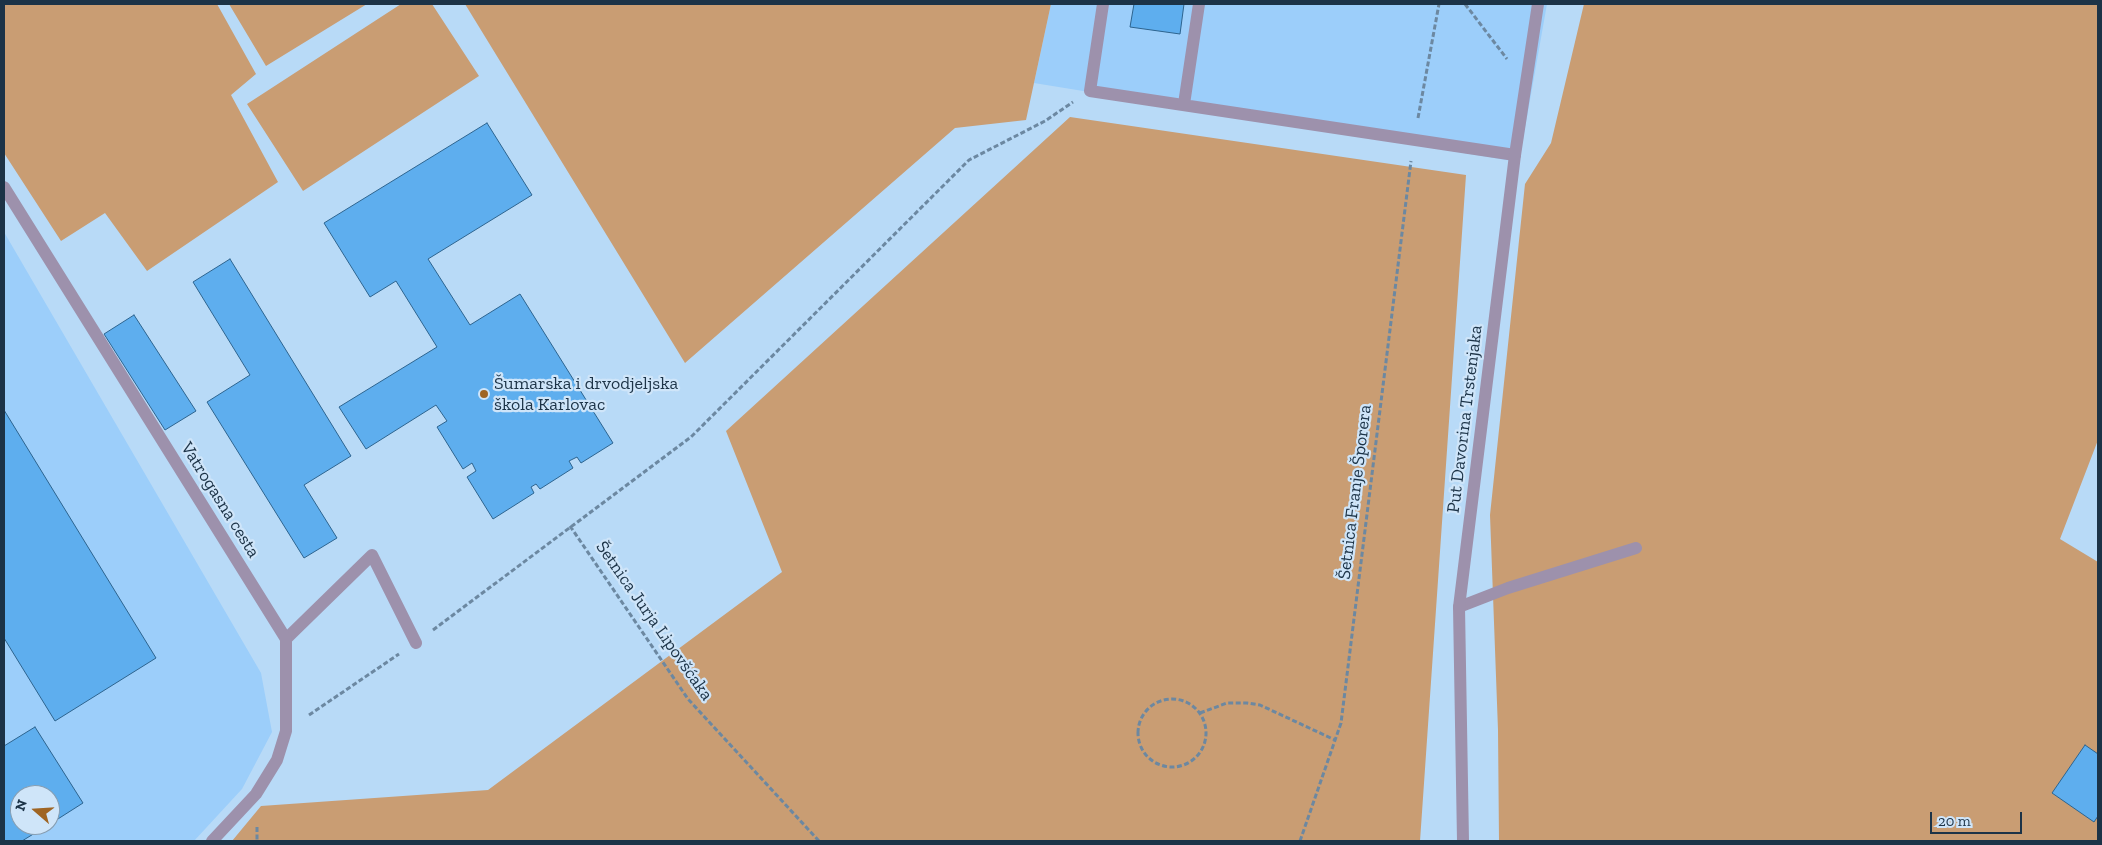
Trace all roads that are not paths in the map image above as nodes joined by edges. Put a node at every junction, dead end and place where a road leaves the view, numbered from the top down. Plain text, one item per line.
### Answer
1 (1104, 4) edge
2 (1199, 4) edge
3 (1538, 4) edge
4 (1184, 104) junction
5 (1515, 154) junction
6 (4, 187) edge
7 (1636, 548) dead end
8 (1459, 607) junction
9 (286, 639) junction
10 (416, 644) road end
11 (212, 841) edge
12 (1463, 841) edge

1 - 4 street
2 - 4 street
3 - 5 street, Put Davorina Trstenjaka
4 - 5 street
5 - 8 street, Put Davorina Trstenjaka
6 - 9 street, Vatrogasna cesta
7 - 8 street
8 - 12 street, Put Davorina Trstenjaka
9 - 10 street
9 - 11 street

